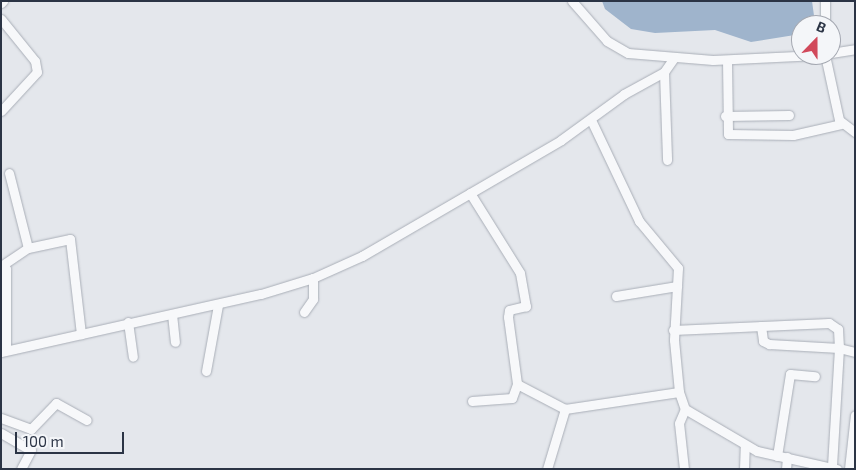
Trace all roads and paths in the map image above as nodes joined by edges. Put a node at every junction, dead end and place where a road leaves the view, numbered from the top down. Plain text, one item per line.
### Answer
1 (572, 1) edge
2 (824, 1) edge
3 (825, 15) edge
4 (1, 19) edge
5 (855, 49) edge
6 (841, 51) edge
7 (791, 56) edge
8 (674, 59) junction
9 (727, 60) junction
10 (827, 65) edge
11 (664, 72) junction
12 (1, 111) edge
13 (789, 115) dead end
14 (725, 116) junction
15 (592, 122) junction
16 (841, 124) junction
17 (855, 132) edge
18 (667, 160) dead end
19 (9, 173) dead end
20 (470, 193) junction
21 (28, 248) junction
22 (1, 266) edge
23 (313, 278) junction
24 (677, 286) junction
25 (616, 296) dead end
26 (218, 304) junction
27 (304, 312) dead end
28 (172, 314) junction
29 (128, 322) junction
30 (761, 326) junction
31 (673, 330) junction
32 (81, 334) junction
33 (175, 342) dead end
34 (839, 348) junction
35 (3, 351) edge
36 (855, 352) edge
37 (133, 356) dead end
38 (206, 371) dead end
39 (815, 376) dead end
40 (517, 384) junction
41 (679, 392) junction
42 (472, 401) dead end
43 (685, 409) junction
44 (565, 410) junction
45 (855, 415) edge
46 (1, 418) edge
47 (87, 420) dead end
48 (1, 433) edge
49 (745, 446) junction
50 (777, 456) junction
51 (787, 457) junction
52 (812, 465) edge
53 (835, 468) edge
54 (21, 469) edge
55 (547, 469) edge
56 (684, 469) edge
57 (744, 469) edge
58 (786, 469) edge
59 (849, 469) edge

1 - 8 street
2 - 3 street
4 - 12 street
5 - 6 street
7 - 9 street
8 - 9 street
8 - 11 street
9 - 14 street
10 - 16 street
11 - 15 street
11 - 18 street
13 - 14 street
14 - 16 street
15 - 20 street
15 - 24 street
16 - 17 street
19 - 21 street
20 - 23 street
20 - 40 street
21 - 22 street
21 - 32 street
22 - 35 street
23 - 26 street
23 - 27 street
24 - 25 street
24 - 31 street
26 - 28 street
26 - 38 street
28 - 29 street
28 - 33 street
29 - 32 street
29 - 37 street
30 - 31 street
30 - 34 street
30 - 34 street
31 - 41 street
32 - 35 street
34 - 36 street
34 - 53 street
39 - 50 street
40 - 42 street
40 - 44 street
41 - 43 street
41 - 44 street
43 - 49 street
43 - 56 street
44 - 55 street
45 - 59 street
46 - 47 street
48 - 54 street
49 - 50 street
49 - 57 street
50 - 51 street
51 - 52 street
51 - 58 street
52 - 53 street

